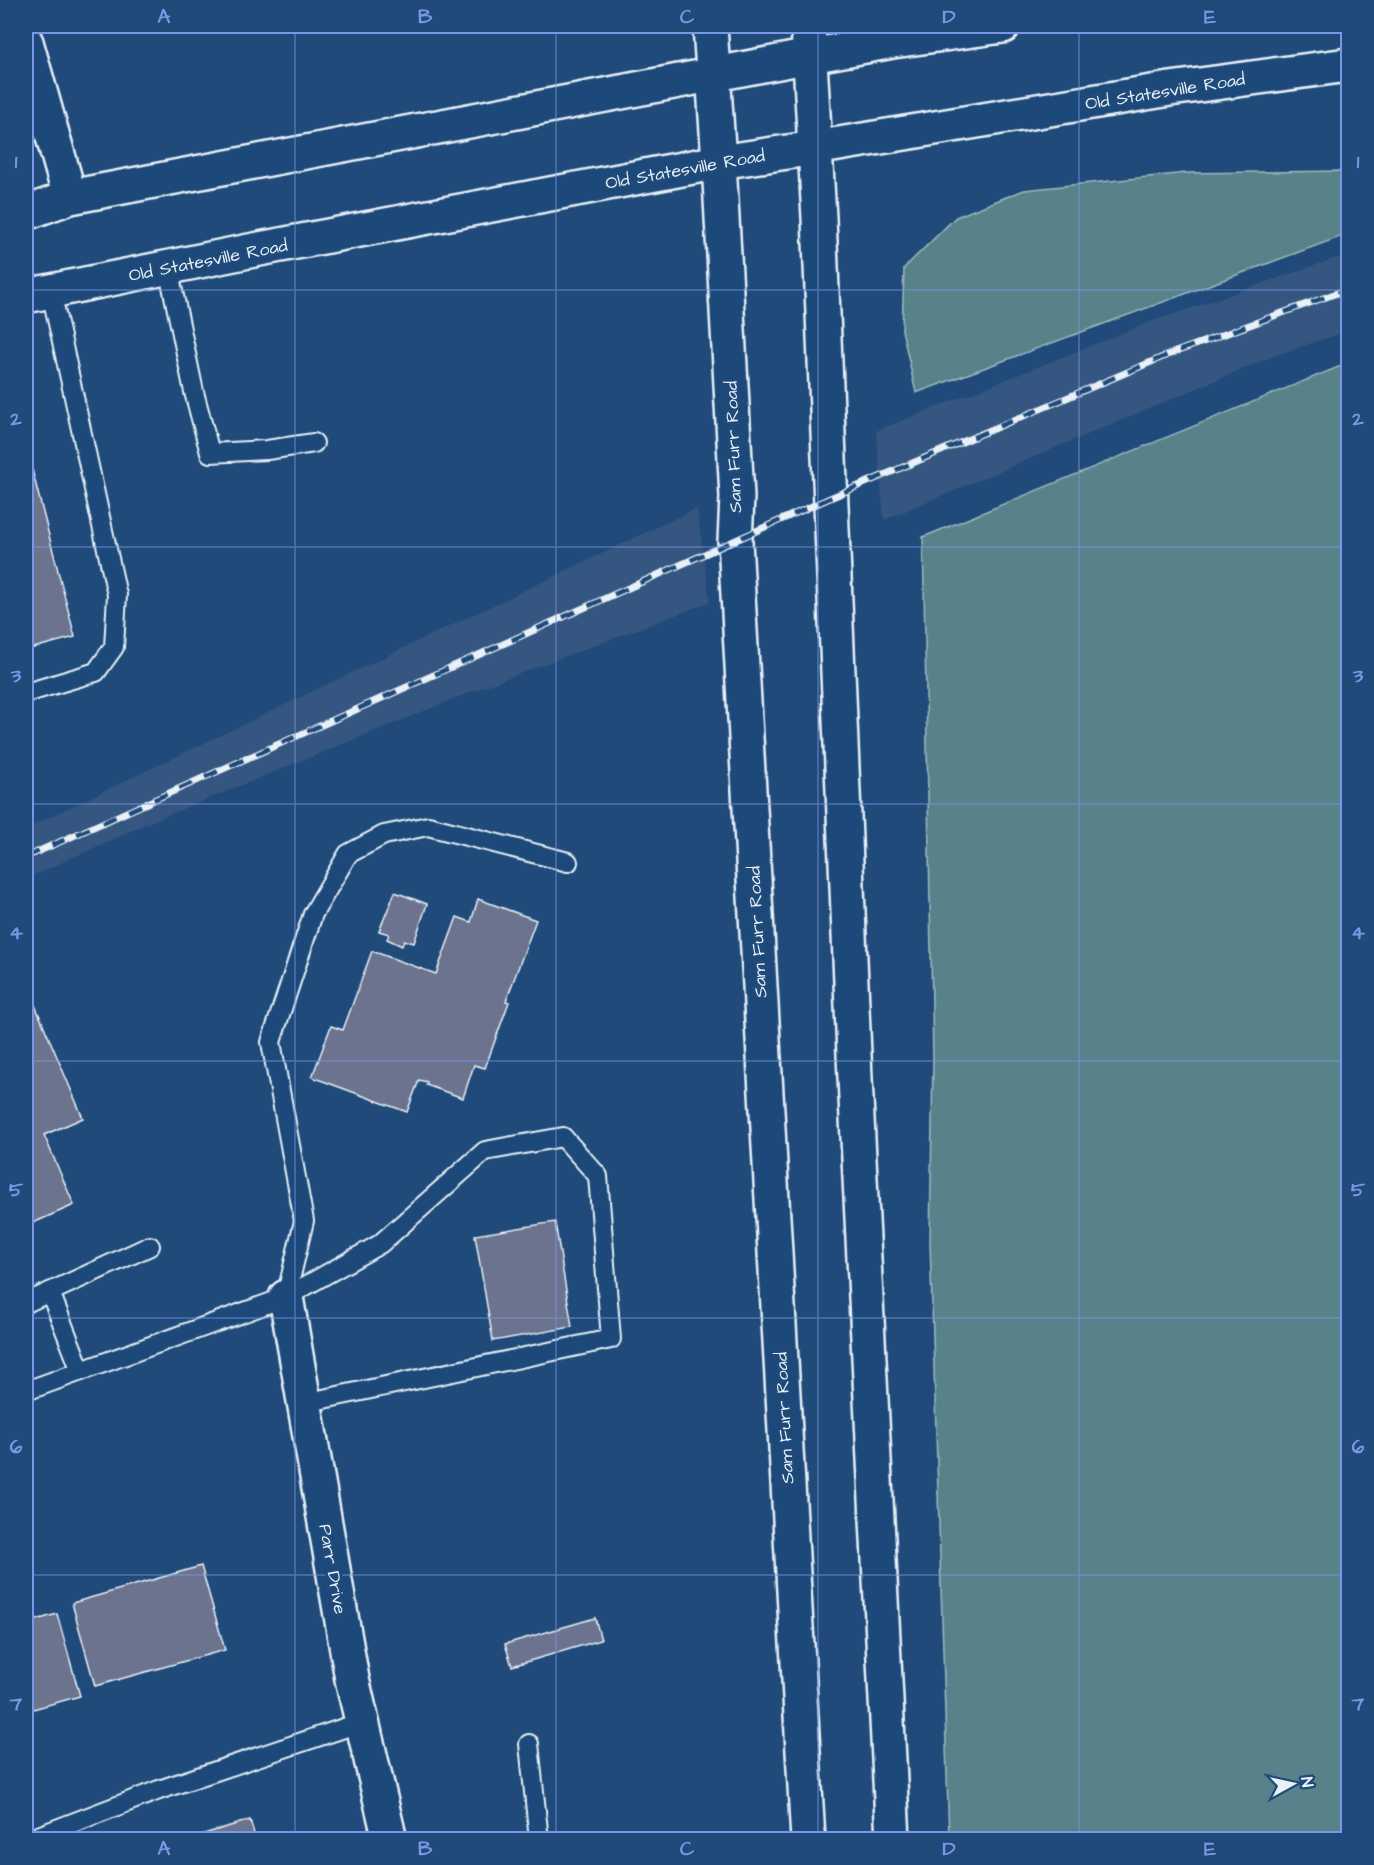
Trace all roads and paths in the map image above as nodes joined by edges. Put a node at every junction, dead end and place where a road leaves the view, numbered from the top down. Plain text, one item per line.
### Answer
1 (710, 26) edge
2 (1003, 26) edge
3 (809, 40) edge
4 (26, 42) edge
5 (1348, 64) edge
6 (713, 75) junction
7 (815, 148) junction
8 (719, 162) junction
9 (69, 197) junction
10 (26, 213) edge
11 (168, 267) junction
12 (38, 294) edge
13 (314, 443) dead end
14 (26, 693) edge
15 (568, 862) dead end
16 (150, 1246) dead end
17 (50, 1292) junction
18 (286, 1297) junction
19 (26, 1303) edge
20 (81, 1371) junction
21 (26, 1391) edge
22 (304, 1403) junction
23 (362, 1722) junction
24 (529, 1744) dead end
25 (28, 1839) edge
26 (390, 1839) edge
27 (540, 1839) edge
28 (808, 1839) edge
29 (893, 1839) edge

1 - 6 main road, Sam Furr Road
2 - 3 main road
3 - 6 main road
3 - 7 main road
4 - 9 main road
5 - 7 main road, Old Statesville Road
6 - 8 main road, Sam Furr Road
6 - 9 main road
7 - 8 main road, Old Statesville Road
7 - 29 main road
8 - 11 main road, Old Statesville Road
8 - 28 main road, Sam Furr Road
9 - 10 main road
11 - 12 main road, Old Statesville Road
11 - 13 lane
12 - 14 lane
15 - 18 lane
16 - 17 lane
17 - 19 lane
17 - 20 lane
18 - 20 lane
18 - 22 main road, Parr Drive
18 - 22 lane
20 - 21 lane
22 - 23 main road, Parr Drive
23 - 25 lane
23 - 26 main road, Parr Drive
24 - 27 lane

